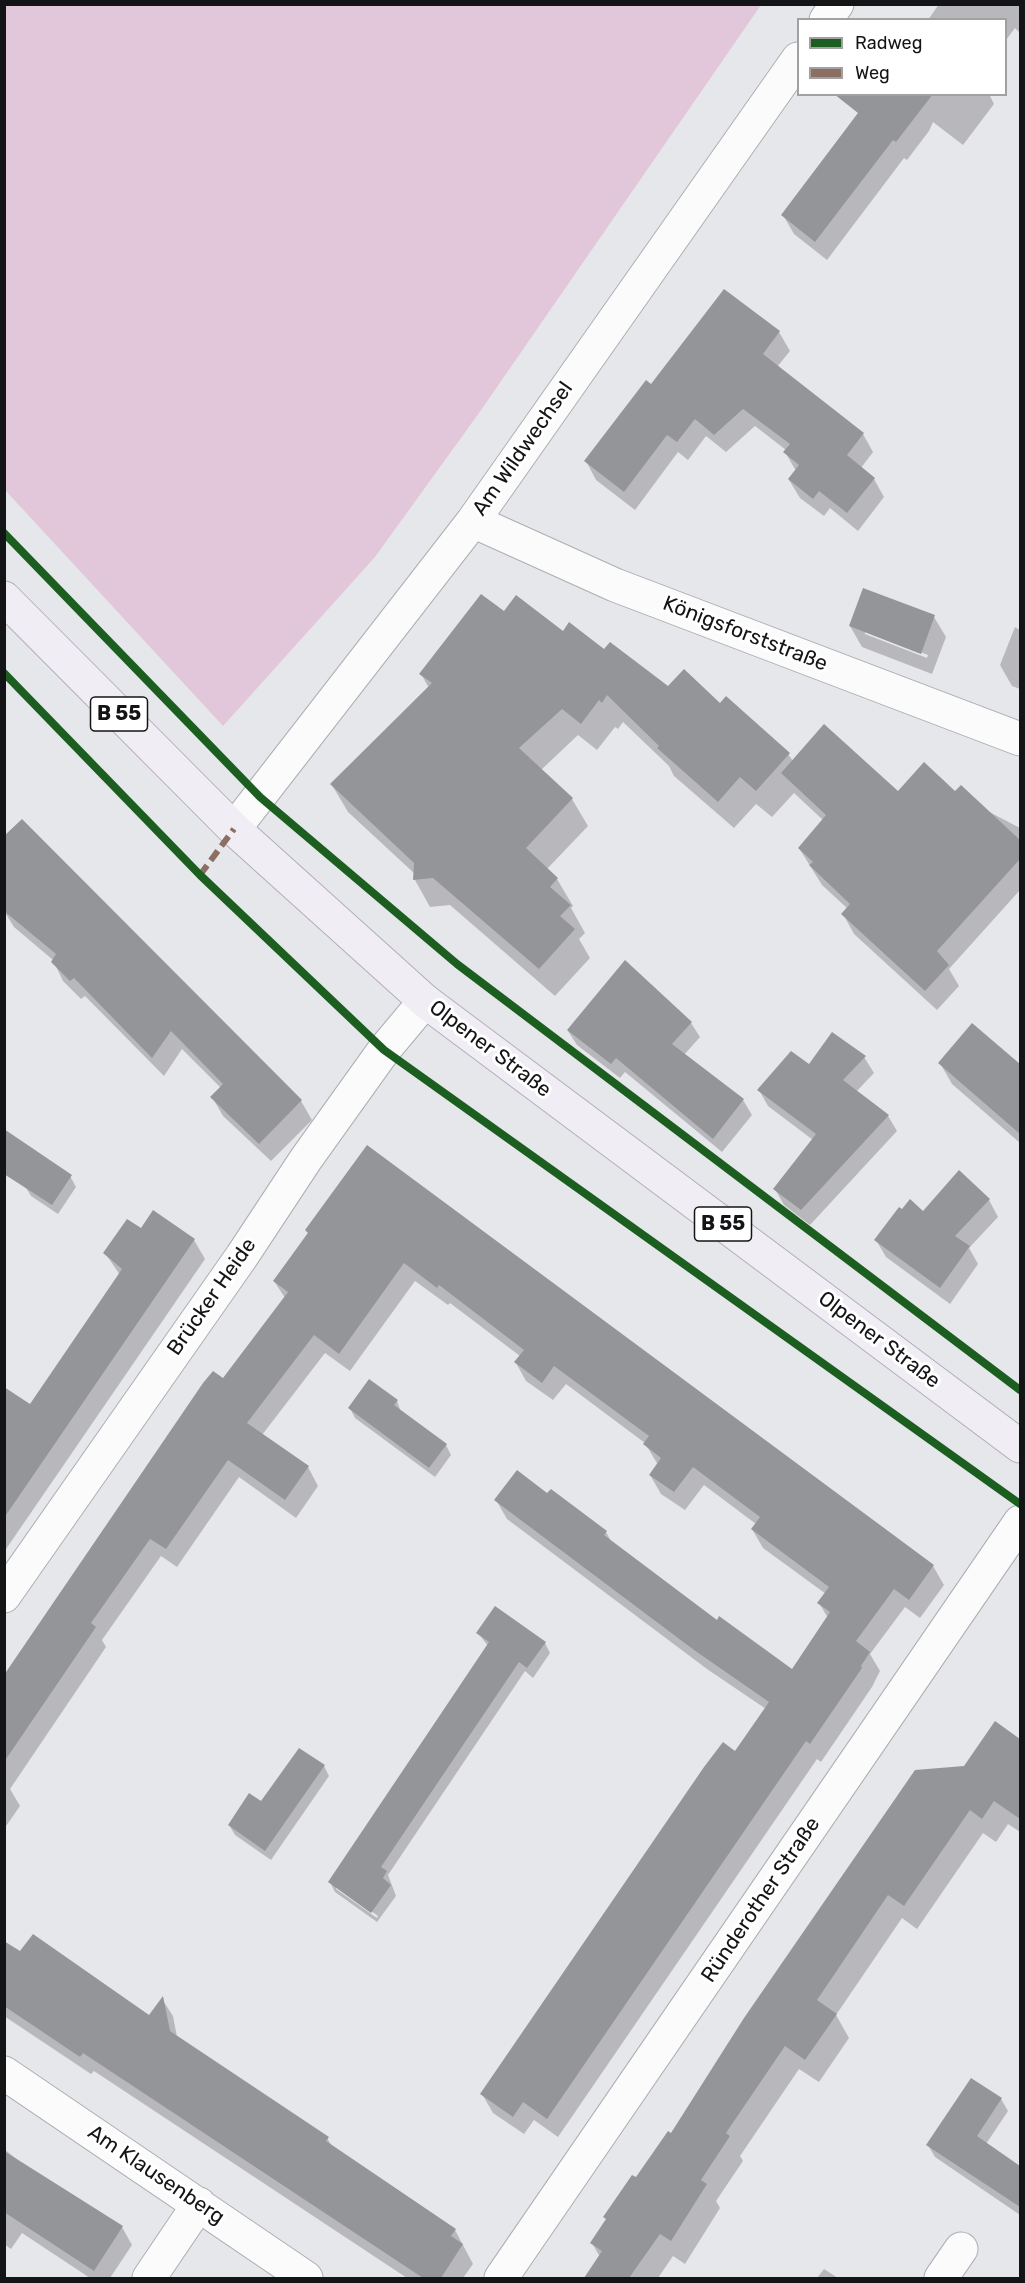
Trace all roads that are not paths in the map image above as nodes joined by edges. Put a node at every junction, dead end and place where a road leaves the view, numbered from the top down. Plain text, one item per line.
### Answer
1 (837, 4) edge
2 (827, 18) edge
3 (797, 60) edge
4 (473, 521) junction
5 (4, 598) edge
6 (1020, 739) edge
7 (234, 829) junction
8 (425, 1001) junction
9 (1020, 1446) edge
10 (1020, 1522) edge
11 (4, 1596) edge
12 (4, 2073) edge
13 (199, 2204) junction
14 (961, 2249) dead end
15 (149, 2278) edge
16 (306, 2278) edge
17 (501, 2278) edge
18 (941, 2278) edge

1 - 2 street
3 - 4 street, Am Wildwechsel
4 - 6 street, Königsforststraße
4 - 7 street, Am Wildwechsel
5 - 7 main road, Olpener Straße / B 55
7 - 8 main road, Olpener Straße / B 55
8 - 9 main road, Olpener Straße / B 55
8 - 11 street, Brücker Heide
10 - 17 street, Ründerother Straße
12 - 13 street, Am Klausenberg
13 - 15 street
13 - 16 street, Am Klausenberg
14 - 18 street

